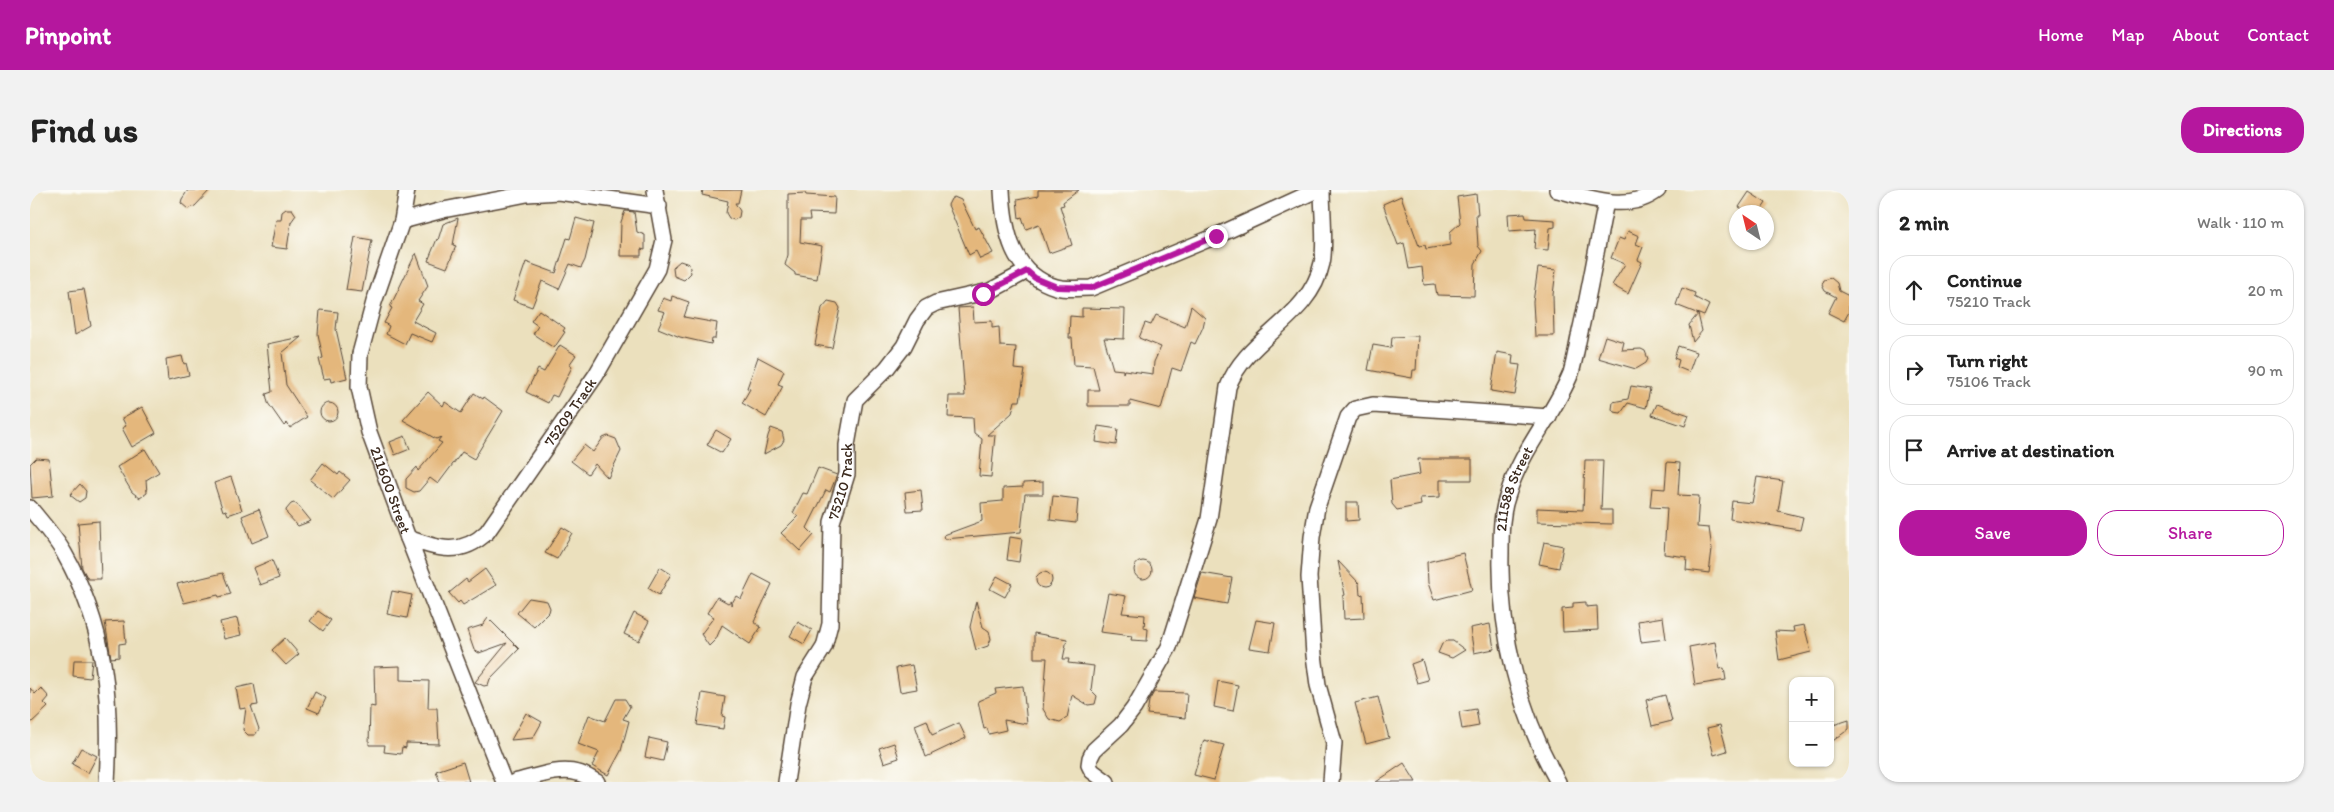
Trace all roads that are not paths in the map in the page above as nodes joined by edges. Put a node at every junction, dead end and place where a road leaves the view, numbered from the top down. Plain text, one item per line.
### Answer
1 (407, 190) edge
2 (655, 190) edge
3 (1002, 190) edge
4 (1317, 190) edge
5 (1322, 190) edge
6 (1557, 190) edge
7 (1658, 190) edge
8 (1606, 202) junction
9 (659, 206) junction
10 (402, 221) junction
11 (1027, 271) junction
12 (1549, 417) junction
13 (30, 508) edge
14 (408, 538) junction
15 (107, 782) edge
16 (504, 782) edge
17 (514, 782) edge
18 (596, 782) edge
19 (786, 782) edge
20 (1107, 782) edge
21 (1331, 782) edge
22 (1558, 782) edge

1 - 10 street, 211600 Street
2 - 9 street, 75209 Track
3 - 11 street
4 - 11 street
5 - 20 street
6 - 8 street
7 - 8 street
8 - 12 street, 211588 Street
9 - 10 street
9 - 14 street, 75209 Track
10 - 14 street, 211600 Street
11 - 19 street, 75210 Track
12 - 21 street
12 - 22 street, 211588 Street
13 - 15 street
14 - 16 street, 211600 Street
17 - 18 street

